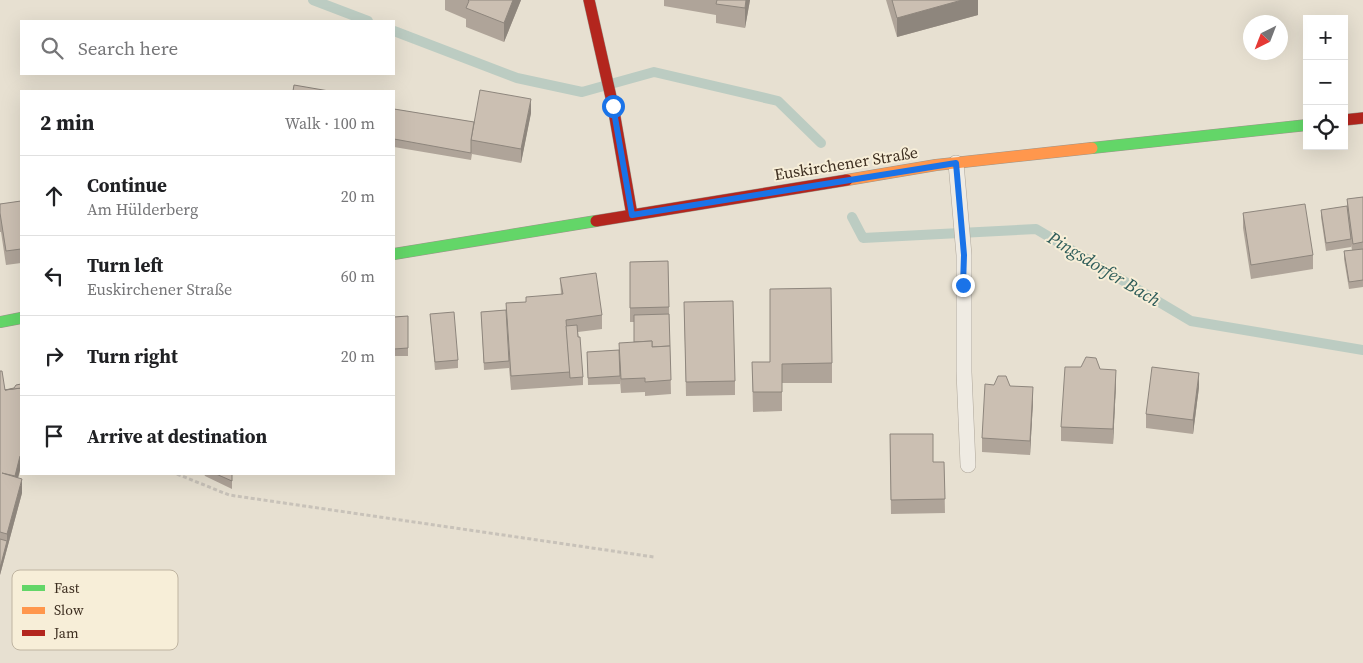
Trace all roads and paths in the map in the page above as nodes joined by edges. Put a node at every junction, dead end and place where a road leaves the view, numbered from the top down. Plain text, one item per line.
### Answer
1 (589, 0) edge
2 (1363, 118) edge
3 (1348, 120) edge
4 (1303, 125) edge
5 (956, 163) junction
6 (632, 215) junction
7 (395, 254) edge
8 (20, 318) edge
9 (0, 322) edge
10 (968, 465) dead end
11 (179, 475) edge
12 (654, 557) dead end

1 - 6 main road
2 - 3 main road
4 - 5 main road, Euskirchener Straße
5 - 6 main road, Euskirchener Straße
5 - 10 lane
6 - 7 main road, Euskirchener Straße
8 - 9 main road
11 - 12 path

